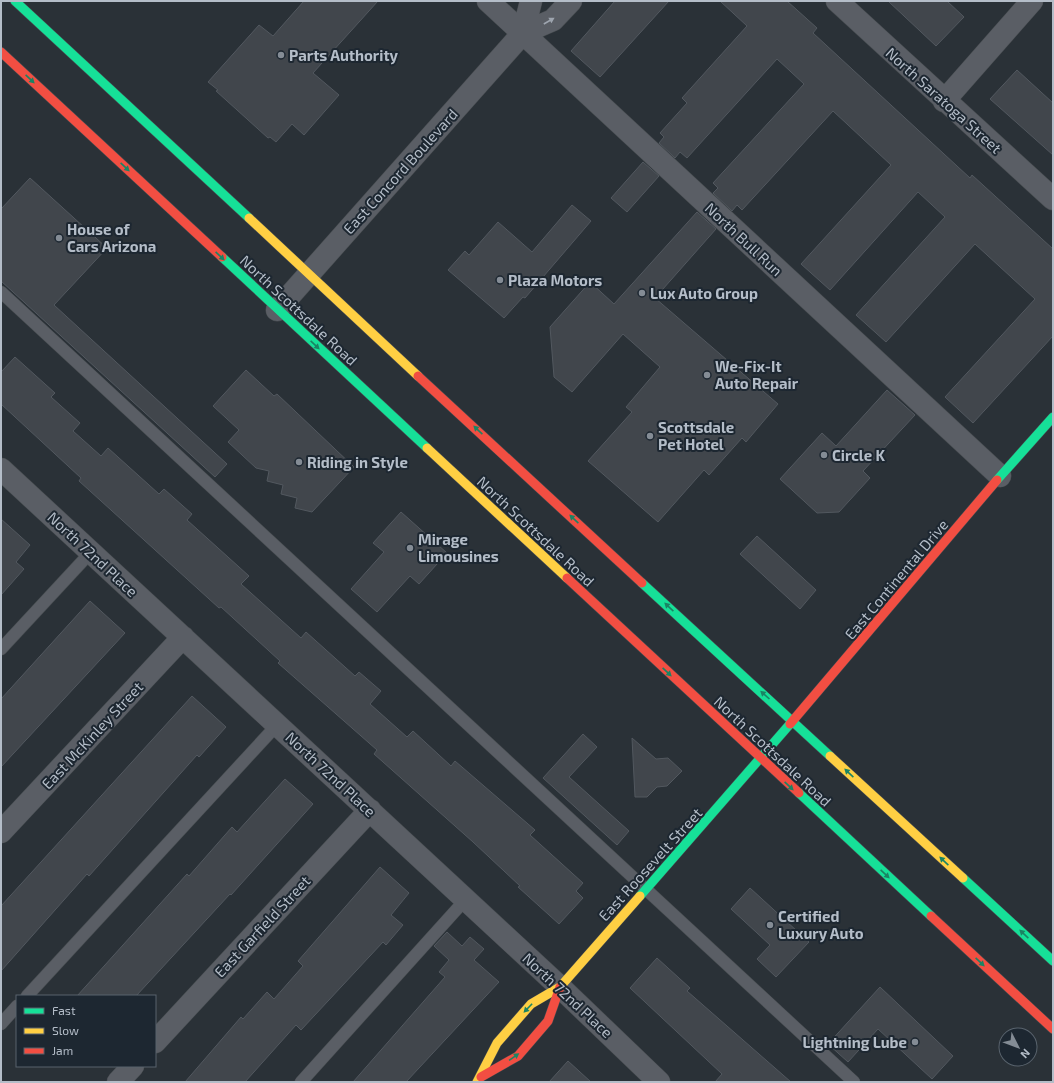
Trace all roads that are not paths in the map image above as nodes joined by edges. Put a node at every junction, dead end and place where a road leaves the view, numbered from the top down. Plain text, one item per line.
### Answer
1 (15, 1) edge
2 (488, 1) edge
3 (531, 1) edge
4 (571, 1) edge
5 (837, 1) edge
6 (1032, 1) edge
7 (523, 33) junction
8 (1, 52) edge
9 (944, 101) junction
10 (1053, 199) edge
11 (309, 274) junction
12 (1, 292) edge
13 (277, 310) junction
14 (1053, 417) edge
15 (1, 469) edge
16 (1000, 476) junction
17 (91, 552) junction
18 (183, 637) junction
19 (1, 649) edge
20 (793, 722) junction
21 (278, 725) junction
22 (761, 759) junction
23 (370, 810) junction
24 (1, 832) edge
25 (645, 890) junction
26 (466, 899) junction
27 (1053, 961) edge
28 (560, 987) junction
29 (28, 995) edge
30 (16, 1007) edge
31 (1, 1024) edge
32 (1053, 1029) edge
33 (156, 1041) edge
34 (132, 1067) edge
35 (479, 1080) edge
36 (118, 1082) edge
37 (301, 1082) edge
38 (659, 1082) edge
39 (854, 1082) edge

1 - 11 main road
2 - 7 street, North Bull Run
3 - 7 street, East Concord Boulevard
7 -> 4 street, East Concord Boulevard
5 - 9 street, North Saratoga Street
6 - 9 street
7 - 11 street, East Concord Boulevard
7 - 16 street, North Bull Run
8 -> 13 main road, North Scottsdale Road
9 - 10 street, North Saratoga Street
11 - 13 street, East Concord Boulevard
20 -> 11 main road
12 - 25 lane
13 -> 22 main road, North Scottsdale Road
14 - 16 main road, East Continental Drive
15 - 17 street, North 72nd Place
16 - 20 main road, East Continental Drive
17 - 18 street, North 72nd Place
17 - 19 lane
18 - 21 street, North 72nd Place
18 - 24 street, East McKinley Street
20 - 22 main road, East Continental Drive
27 -> 20 main road
21 - 23 street, North 72nd Place
21 - 29 lane
22 - 25 main road, East Roosevelt Street
22 -> 32 main road, North Scottsdale Road
23 - 26 street, North 72nd Place
23 - 33 street, East Garfield Street
25 - 28 main road, East Roosevelt Street
25 - 39 lane
26 - 28 street, North 72nd Place
26 - 37 lane
28 -> 35 main road, East Roosevelt Street
35 -> 28 main road, East Roosevelt Street
28 - 38 street, North 72nd Place
30 - 31 lane
34 - 36 street

